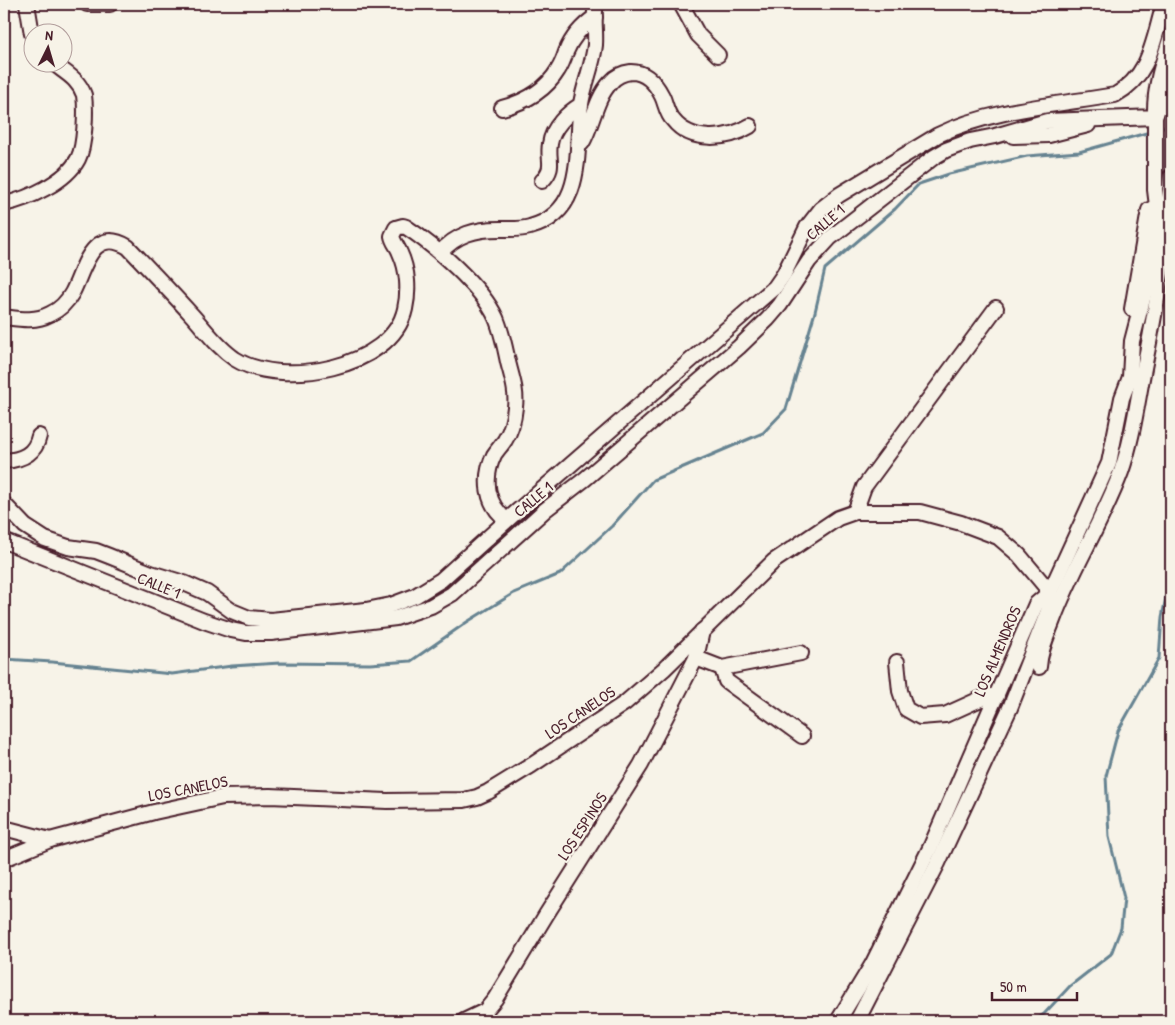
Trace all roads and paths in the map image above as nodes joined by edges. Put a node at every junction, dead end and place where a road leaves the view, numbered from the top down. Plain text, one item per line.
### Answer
1 (27, 4) edge
2 (88, 4) edge
3 (110, 4) edge
4 (681, 4) edge
5 (1164, 4) edge
6 (595, 10) edge
7 (30, 22) edge
8 (1171, 37) edge
9 (718, 55) dead end
10 (66, 72) edge
11 (1171, 74) edge
12 (581, 105) junction
13 (502, 108) dead end
14 (1155, 116) junction
15 (750, 126) dead end
16 (579, 148) junction
17 (1171, 177) edge
18 (542, 181) dead end
19 (4, 204) edge
20 (440, 253) junction
21 (996, 308) dead end
22 (4, 317) edge
23 (38, 436) dead end
24 (4, 461) edge
25 (4, 504) edge
26 (855, 512) junction
27 (507, 520) junction
28 (4, 541) edge
29 (1050, 592) junction
30 (702, 632) junction
31 (800, 653) dead end
32 (696, 658) junction
33 (897, 662) dead end
34 (1039, 667) dead end
35 (722, 668) junction
36 (997, 696) junction
37 (802, 736) dead end
38 (964, 772) junction
39 (979, 776) junction
40 (4, 828) edge
41 (50, 840) junction
42 (4, 859) edge
43 (464, 1021) edge
44 (838, 1021) edge
45 (857, 1021) edge

1 - 7 street
2 - 3 street
4 - 9 street
5 - 27 street
6 - 12 street
6 - 13 street
8 - 14 street
10 - 19 street
11 - 14 street
12 - 16 street
12 - 18 street
14 - 28 street, CALLE 1
14 - 29 street
15 - 16 street
16 - 20 street
17 - 34 street
20 - 22 street
20 - 27 street
21 - 26 street
23 - 24 street
25 - 27 street
26 - 29 street, LOS CANELOS
26 - 30 street, LOS CANELOS
29 - 36 street, LOS ALMENDROS
29 - 39 street, LOS ALMENDROS
30 - 32 street, LOS ESPINOS
30 - 41 street, LOS CANELOS
31 - 35 street
32 - 35 street
32 - 43 street, LOS ESPINOS
33 - 36 street
35 - 37 street
36 - 38 street, LOS ALMENDROS
38 - 39 street
38 - 44 street, LOS ALMENDROS
39 - 45 street, LOS ALMENDROS
40 - 41 street
41 - 42 street, LOS CANELOS

